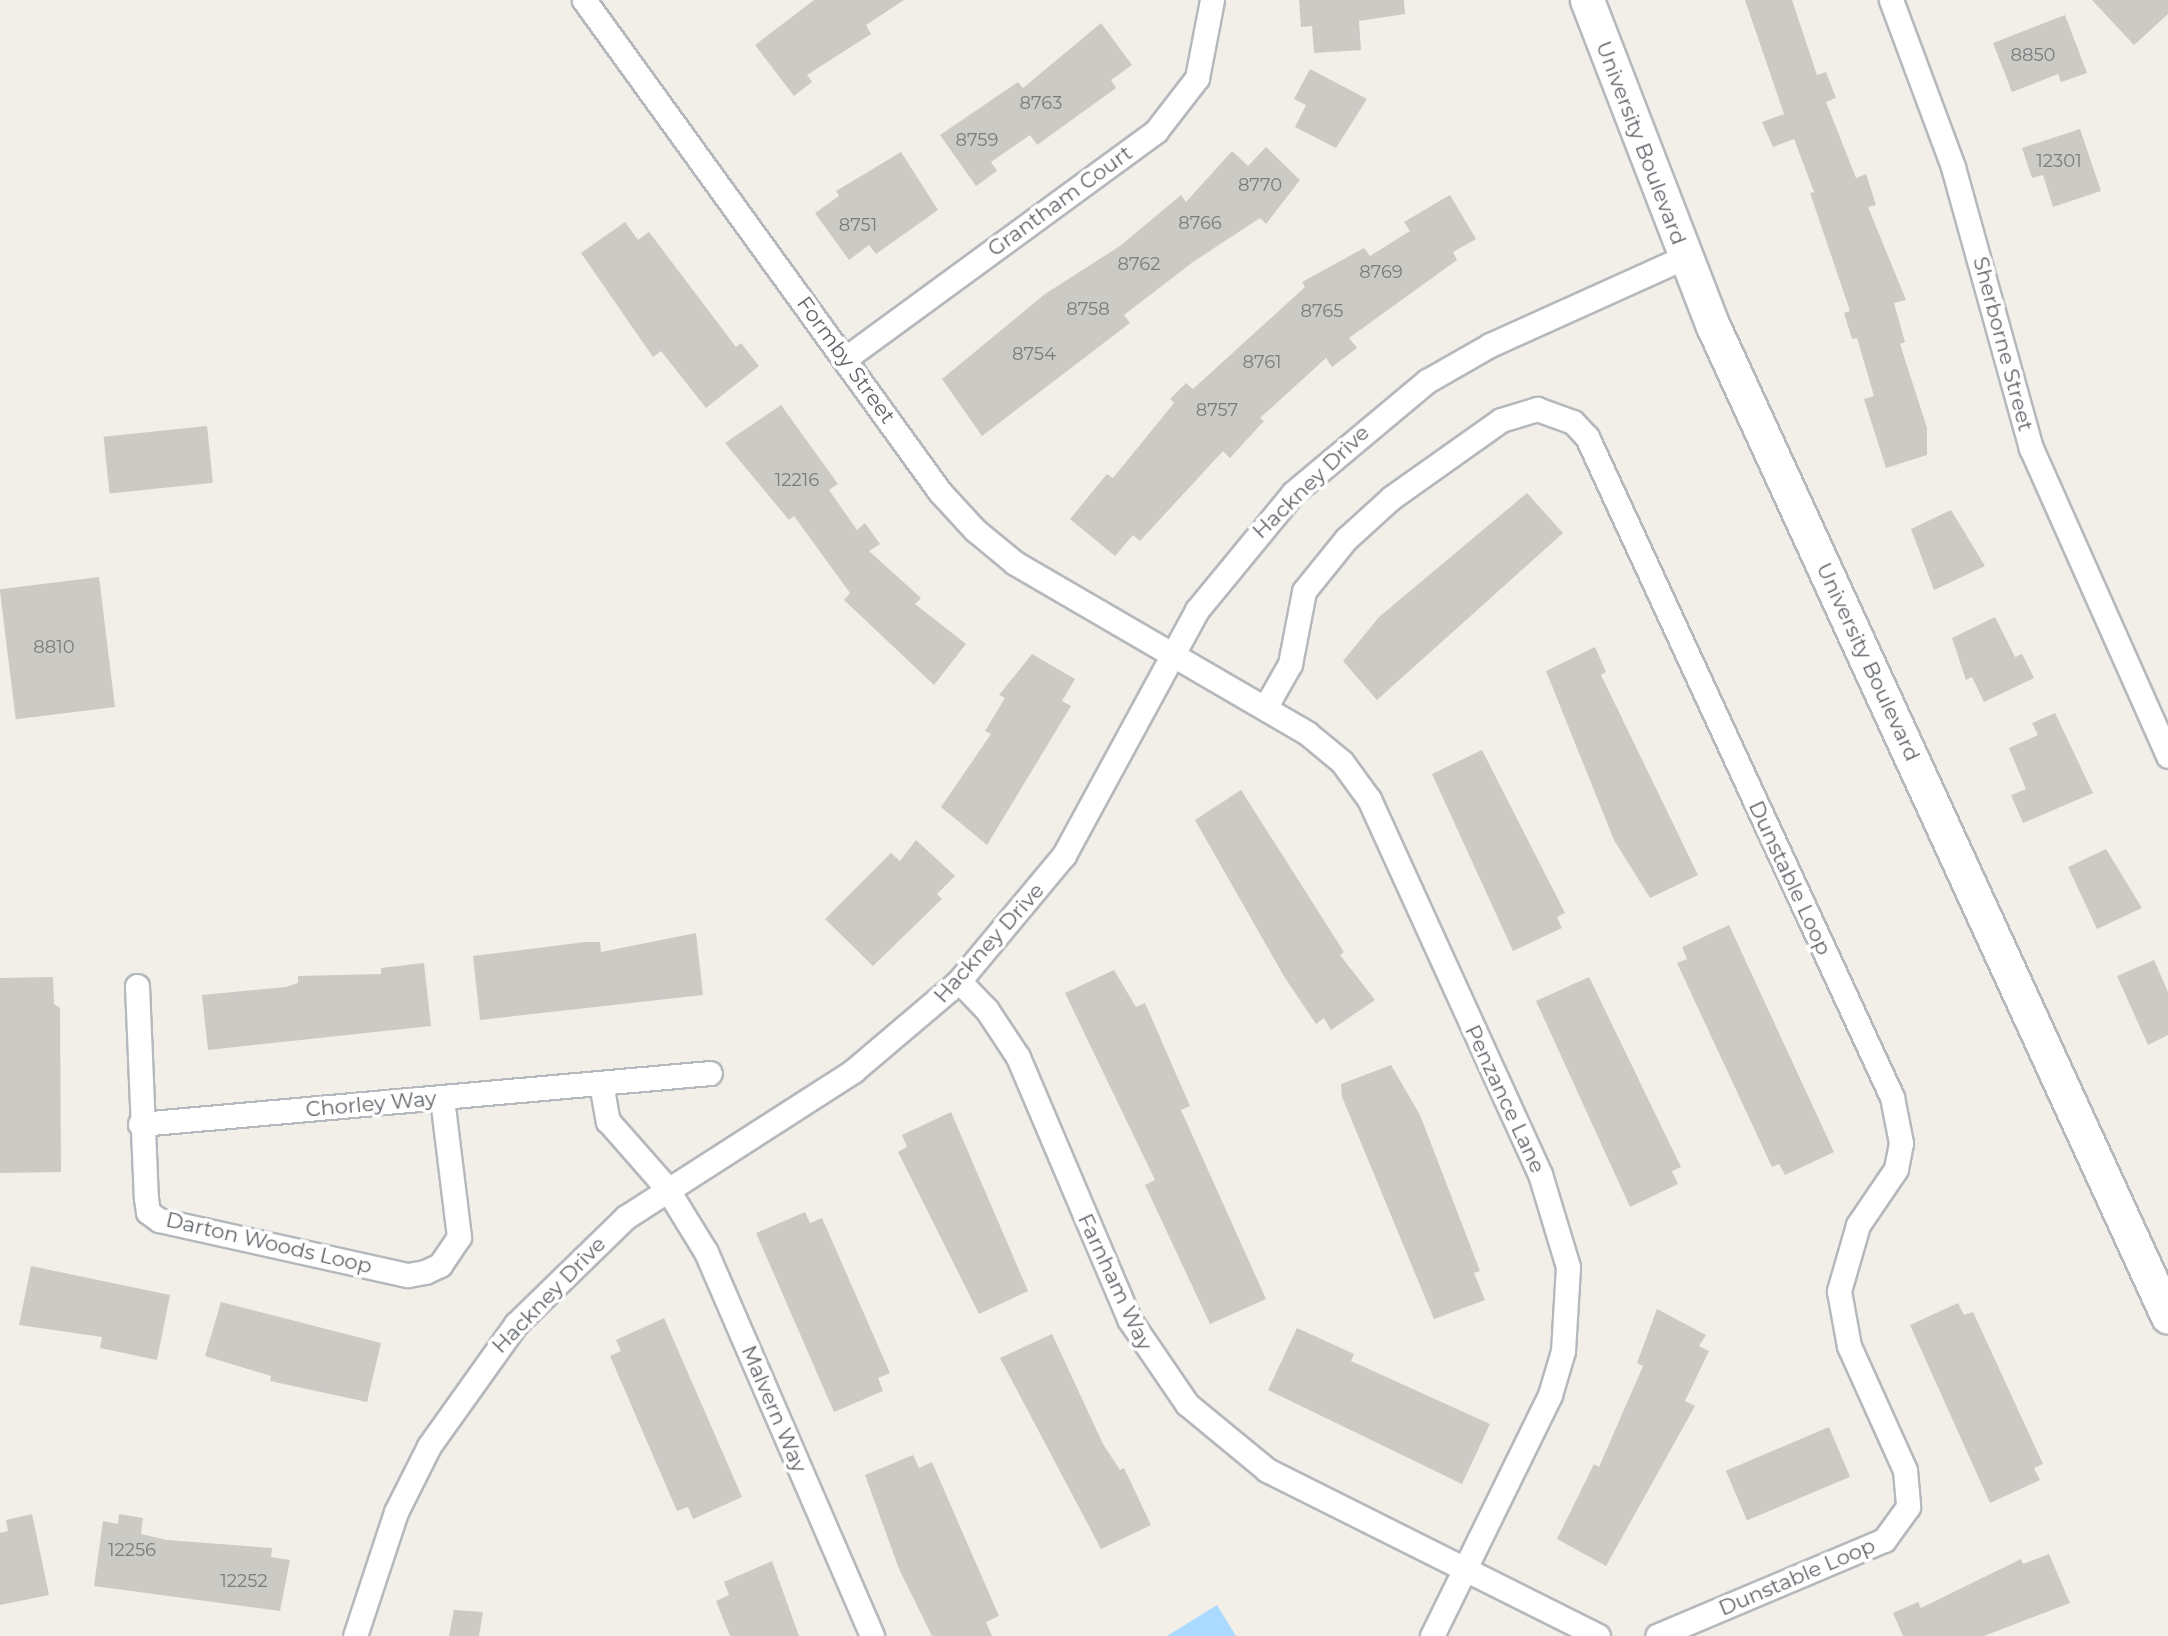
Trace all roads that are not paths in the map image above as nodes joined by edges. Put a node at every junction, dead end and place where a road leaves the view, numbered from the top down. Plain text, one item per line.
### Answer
1 (584, 0) edge
2 (1212, 0) edge
3 (1587, 0) edge
4 (1893, 1) edge
5 (1685, 257) junction
6 (846, 358) junction
7 (1170, 654) junction
8 (1265, 708) junction
9 (2168, 756) edge
10 (958, 981) junction
11 (137, 986) dead end
12 (710, 1073) dead end
13 (601, 1083) junction
14 (442, 1098) junction
15 (140, 1124) junction
16 (666, 1187) junction
17 (2168, 1317) edge
18 (1465, 1569) junction
19 (355, 1636) edge
20 (872, 1636) edge
21 (1432, 1636) edge
22 (1598, 1636) edge
23 (1657, 1636) edge

1 - 6 street, Formby Street
2 - 6 street, Grantham Court
3 - 5 street, University Boulevard
4 - 9 street, Sherborne Street
5 - 7 street, Hackney Drive
5 - 17 street, University Boulevard
6 - 7 street, Formby Street
7 - 8 street, Penzance Lane
7 - 10 street, Hackney Drive
8 - 18 street, Penzance Lane
8 - 23 street, Dunstable Loop
10 - 16 street, Hackney Drive
10 - 18 street, Farnham Way
11 - 15 street, Darton Woods Loop
12 - 13 street, Chorley Way
13 - 14 street, Chorley Way
13 - 16 street
14 - 15 street, Chorley Way
14 - 15 street, Darton Woods Loop
16 - 19 street, Hackney Drive
16 - 20 street, Malvern Way
18 - 21 street, Penzance Lane
18 - 22 street

